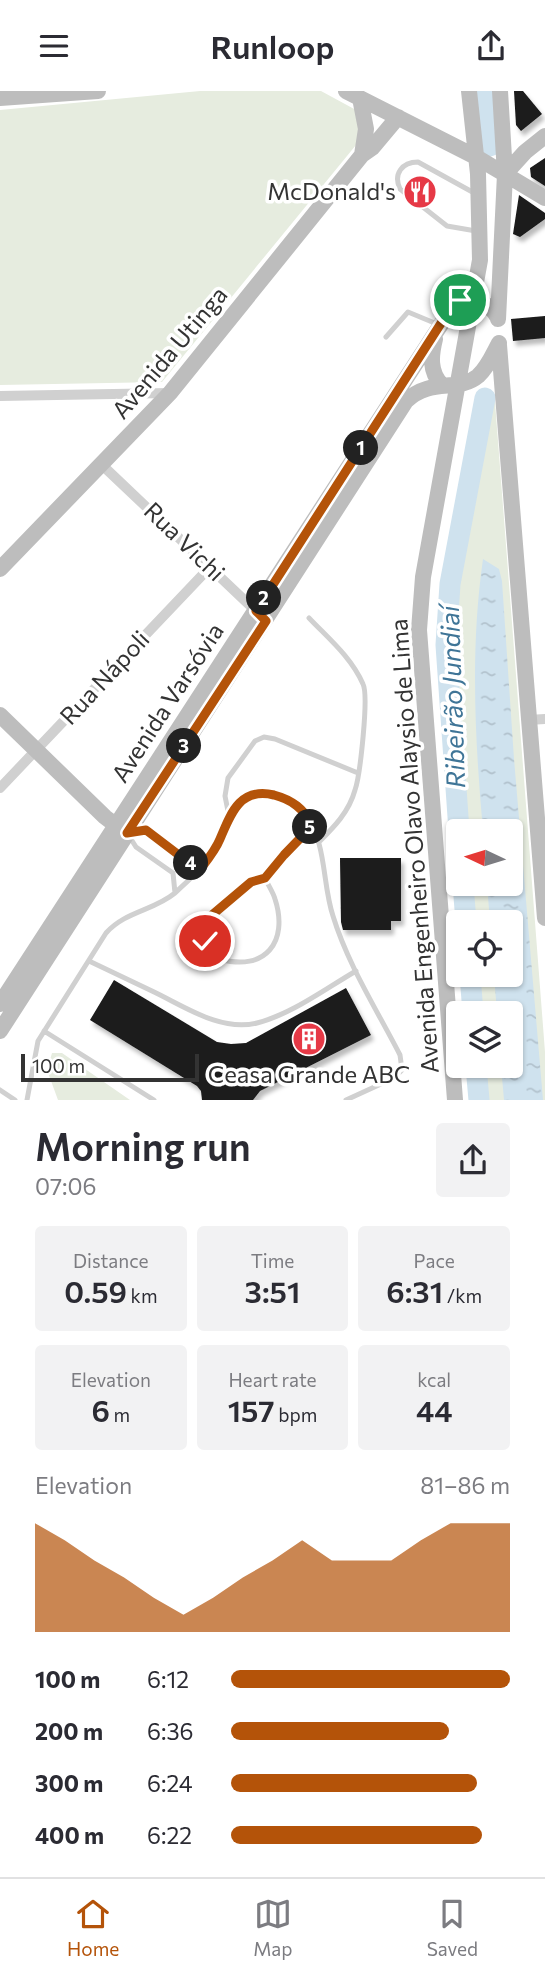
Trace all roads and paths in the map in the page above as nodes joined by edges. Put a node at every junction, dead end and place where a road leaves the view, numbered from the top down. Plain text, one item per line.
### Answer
1 (98, 91) edge
2 (469, 91) edge
3 (500, 91) edge
4 (356, 93) edge
5 (0, 98) edge
6 (398, 117) junction
7 (545, 136) edge
8 (362, 155) junction
9 (476, 156) junction
10 (505, 174) junction
11 (479, 195) junction
12 (545, 198) edge
13 (480, 232) junction
14 (474, 300) junction
15 (498, 318) junction
16 (439, 327) junction
17 (386, 337) dead end
18 (499, 343) junction
19 (459, 383) junction
20 (442, 384) junction
21 (170, 393) junction
22 (0, 396) edge
23 (101, 464) junction
24 (210, 567) junction
25 (0, 569) edge
26 (261, 616) junction
27 (309, 618) dead end
28 (0, 715) edge
29 (545, 719) edge
30 (528, 720) junction
31 (37, 750) junction
32 (358, 773) junction
33 (0, 788) edge
34 (229, 815) junction
35 (313, 825) junction
36 (121, 829) junction
37 (318, 842) junction
38 (202, 867) junction
39 (265, 878) junction
40 (175, 893) junction
41 (545, 918) edge
42 (89, 961) junction
43 (356, 971) junction
44 (0, 1004) edge
45 (0, 1031) edge
46 (44, 1031) junction
47 (0, 1090) edge
48 (15, 1100) edge
49 (31, 1100) edge
50 (154, 1100) edge
51 (346, 1100) edge
52 (455, 1100) edge

1 - 5 main road
2 - 9 main road, Avenida Engenheiro Olavo Alaysio de Lima
3 - 10 main road
4 - 6 main road
4 - 8 main road
6 - 8 main road, Avenida Utinga
6 - 9 main road
7 - 10 main road
8 - 21 main road, Avenida Utinga
9 - 10 main road
9 - 11 main road, Avenida Engenheiro Olavo Alaysio de Lima
10 - 12 main road
10 - 15 main road
11 - 13 main road, Avenida Engenheiro Olavo Alaysio de Lima
11 - 13 lane
13 - 14 main road, Avenida Engenheiro Olavo Alaysio de Lima
14 - 15 main road
14 - 16 main road, Avenida Varsóvia
14 - 19 main road, Avenida Engenheiro Olavo Alaysio de Lima
15 - 18 main road
16 - 17 lane
16 - 20 main road
16 - 26 main road, Avenida Varsóvia
18 - 19 main road
18 - 30 main road
19 - 20 main road, Avenida Varsóvia
19 - 52 main road, Avenida Engenheiro Olavo Alaysio de Lima
20 - 26 main road, Avenida Varsóvia
21 - 22 street
21 - 23 main road, Avenida Utinga
23 - 24 street, Rua Vichi
23 - 25 main road, Avenida Utinga
24 - 26 street, Rua Vichi
24 - 31 street, Rua Nápoli
26 - 36 main road, Avenida Varsóvia
27 - 32 lane
28 - 31 main road
29 - 30 street
30 - 41 main road
31 - 33 street, Rua Nápoli
31 - 36 main road
32 - 34 lane
32 - 37 lane
34 - 35 lane
34 - 38 lane
35 - 37 lane
35 - 39 lane
36 - 38 lane
36 - 40 lane
36 - 44 main road, Avenida Varsóvia
36 - 45 main road, Avenida Varsóvia
37 - 43 lane
38 - 40 lane
39 - 39 lane
40 - 42 lane
42 - 43 lane
42 - 46 lane
43 - 51 lane
46 - 49 lane
46 - 50 lane
47 - 48 lane

